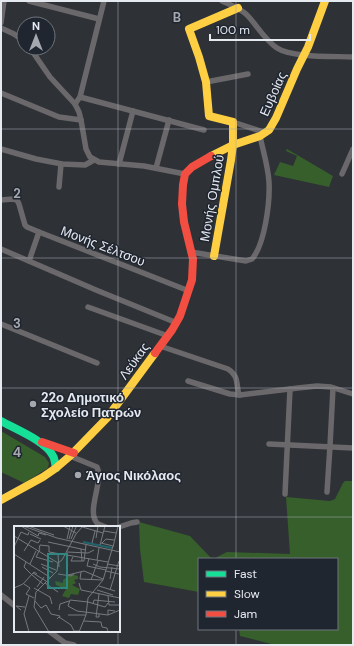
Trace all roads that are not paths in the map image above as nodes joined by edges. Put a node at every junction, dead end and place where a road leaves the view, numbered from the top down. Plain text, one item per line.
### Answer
1 (4, 1) edge
2 (29, 1) edge
3 (104, 1) edge
4 (222, 1) edge
5 (325, 1) edge
6 (238, 8) junction
7 (99, 19) junction
8 (1, 23) edge
9 (1, 28) edge
10 (16, 36) edge
11 (304, 55) junction
12 (36, 56) edge
13 (353, 57) edge
14 (248, 74) dead end
15 (206, 82) junction
16 (1, 94) edge
17 (80, 97) junction
18 (75, 104) junction
19 (133, 111) junction
20 (81, 120) junction
21 (169, 120) junction
22 (233, 122) junction
23 (204, 130) dead end
24 (263, 134) junction
25 (233, 145) junction
26 (1, 149) edge
27 (353, 149) edge
28 (94, 160) junction
29 (61, 164) junction
30 (119, 164) junction
31 (156, 168) junction
32 (185, 174) junction
33 (342, 174) dead end
34 (59, 187) dead end
35 (1, 200) edge
36 (39, 232) junction
37 (1, 249) edge
38 (191, 252) junction
39 (214, 256) junction
40 (29, 261) junction
41 (189, 291) junction
42 (88, 307) dead end
43 (177, 323) junction
44 (1, 324) edge
45 (168, 336) junction
46 (160, 346) junction
47 (97, 363) dead end
48 (188, 381) dead end
49 (333, 388) junction
50 (290, 389) junction
51 (353, 394) edge
52 (239, 395) junction
53 (1, 421) edge
54 (37, 440) junction
55 (269, 444) dead end
56 (288, 444) junction
57 (330, 446) junction
58 (353, 448) edge
59 (72, 454) junction
60 (56, 468) junction
61 (327, 492) dead end
62 (285, 494) dead end
63 (1, 500) edge
64 (138, 522) dead end
65 (103, 526) edge
66 (120, 527) edge
67 (1, 595) edge
68 (14, 605) edge
69 (50, 632) edge
70 (74, 645) edge

1 - 8 street
2 - 7 street
3 - 7 street
4 - 6 street
5 - 11 main road, Ευβοίας
6 - 11 street
6 - 15 main road
7 - 17 street
9 - 10 street
11 - 13 street
11 - 24 main road, Ευβοίας
12 - 18 street
14 - 15 street
15 - 22 main road
16 - 20 street
17 - 18 street
17 - 19 street
18 - 20 street
19 - 21 street
19 - 30 street
20 - 28 street
21 - 23 street
21 - 31 street
22 - 24 street
22 - 25 main road, Μονής Ομπλού
24 - 25 main road
24 - 39 street
25 - 32 main road
25 - 39 main road, Μονής Ομπλού
26 - 29 street
27 - 33 street
28 - 29 street
28 - 30 street
29 - 34 street
30 - 31 street
31 - 32 street
32 - 38 main road, Λεύκας
35 - 36 street, Μονής Σέλτσου
36 - 40 street
36 - 41 street, Μονής Σέλτσου
37 - 40 street
38 - 39 street
38 - 41 main road, Λεύκας
40 - 43 street
41 - 43 main road, Λεύκας
42 - 45 street
43 - 45 main road, Λεύκας
44 - 47 street
45 - 46 main road, Λεύκας
46 - 52 street
46 - 59 main road, Λεύκας
48 - 52 street
49 - 50 street
49 - 51 street
49 - 57 street
50 - 52 street
50 - 56 street
53 - 54 main road
54 - 59 main road
54 - 60 main road
55 - 56 street
56 - 57 street
56 - 62 street
57 - 58 street
57 - 61 street
59 - 60 main road, Λεύκας
59 - 65 street
60 - 63 main road, Λεύκας
64 - 66 street
67 - 68 street
69 - 70 street

